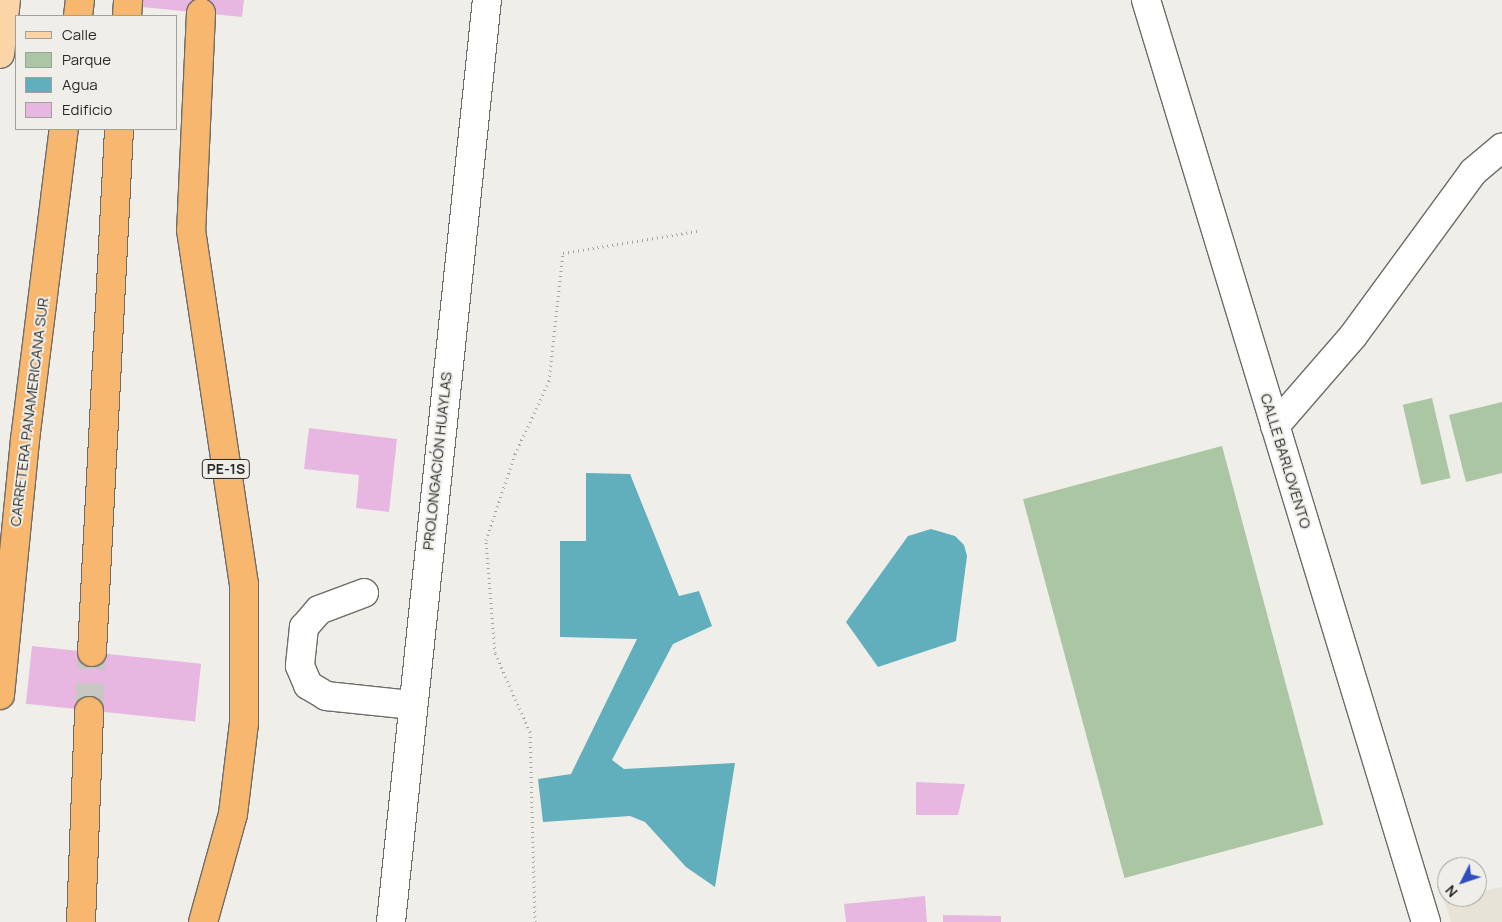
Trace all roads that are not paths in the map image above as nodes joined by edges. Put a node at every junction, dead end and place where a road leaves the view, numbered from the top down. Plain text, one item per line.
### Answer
1 (6, 0) edge
2 (80, 0) edge
3 (128, 0) edge
4 (487, 0) edge
5 (1146, 0) edge
6 (201, 13) dead end
7 (78, 15) edge
8 (127, 15) edge
9 (0, 54) edge
10 (64, 130) edge
11 (119, 130) edge
12 (1502, 148) edge
13 (1275, 426) junction
14 (364, 593) dead end
15 (92, 652) tunnel mouth
16 (0, 695) edge
17 (411, 705) junction
18 (89, 711) tunnel mouth
19 (81, 922) edge
20 (203, 922) edge
21 (391, 922) edge
22 (1426, 922) edge

1 - 9 main road
2 - 7 highway
3 - 8 highway
4 - 17 street, PROLONGACIÓN HUAYLAS
5 - 13 street, CALLE BARLOVENTO
6 - 20 highway, PE-1S
10 - 16 highway, CARRETERA PANAMERICANA SUR
11 - 15 highway
12 - 13 street
13 - 22 street, CALLE BARLOVENTO
14 - 17 street
17 - 21 street, PROLONGACIÓN HUAYLAS
18 - 19 highway

